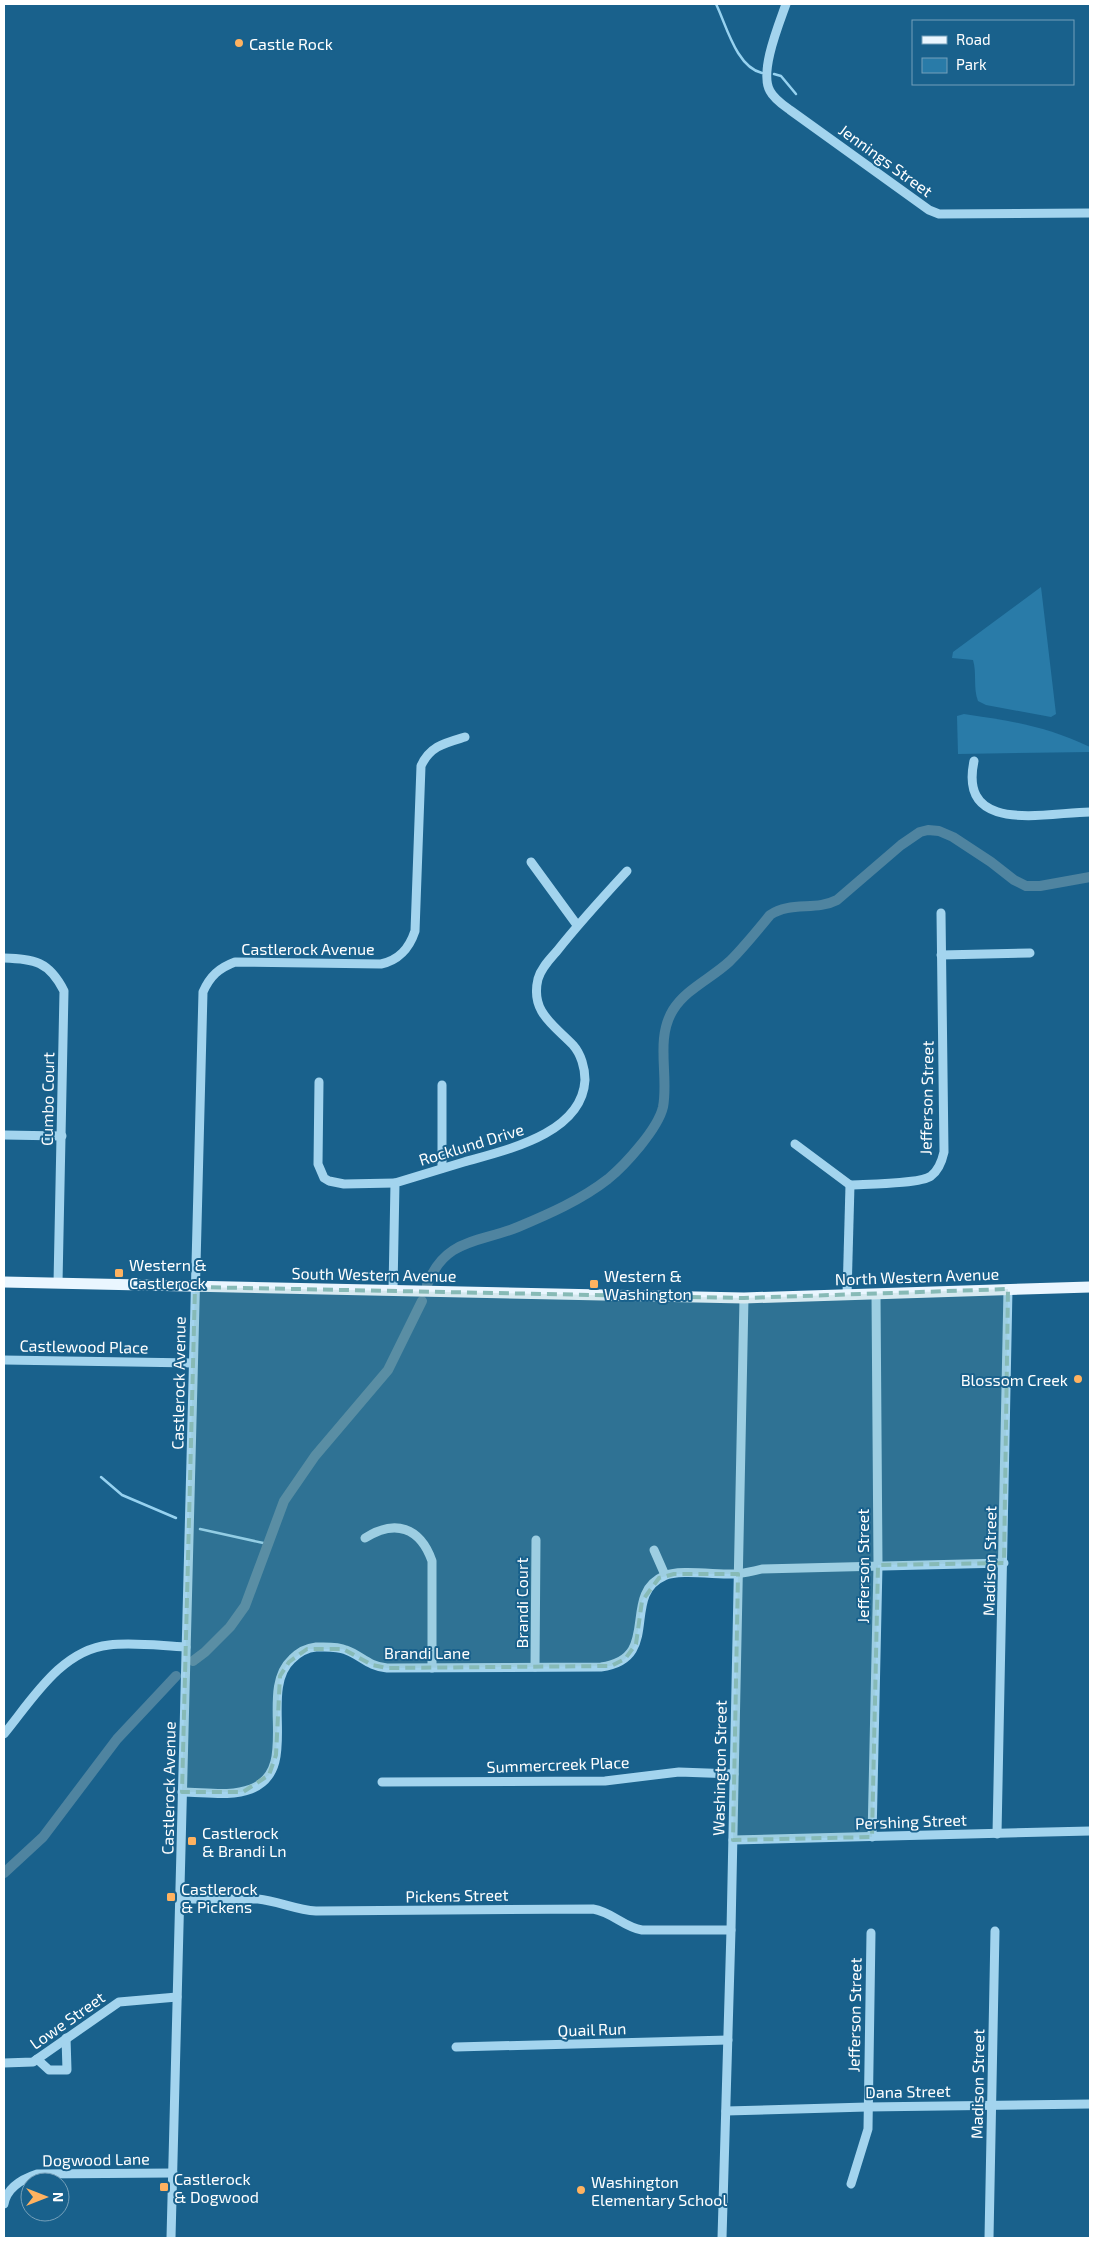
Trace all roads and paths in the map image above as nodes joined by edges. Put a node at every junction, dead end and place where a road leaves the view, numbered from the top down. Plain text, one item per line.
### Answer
1 (786, 4) edge
2 (1090, 213) edge
3 (465, 737) dead end
4 (974, 761) dead end
5 (1090, 812) edge
6 (531, 862) dead end
7 (627, 871) dead end
8 (940, 913) dead end
9 (577, 925) junction
10 (1030, 953) dead end
11 (941, 955) junction
12 (4, 958) edge
13 (319, 1082) dead end
14 (442, 1085) dead end
15 (4, 1135) edge
16 (62, 1136) junction
17 (795, 1144) dead end
18 (442, 1168) junction
19 (395, 1183) junction
20 (850, 1185) junction
21 (4, 1282) edge
22 (58, 1283) junction
23 (195, 1287) junction
24 (1090, 1287) edge
25 (393, 1290) junction
26 (1008, 1290) junction
27 (876, 1294) junction
28 (847, 1295) junction
29 (744, 1298) junction
30 (4, 1360) edge
31 (193, 1364) junction
32 (365, 1538) dead end
33 (536, 1540) dead end
34 (654, 1550) dead end
35 (1004, 1563) junction
36 (878, 1566) junction
37 (738, 1574) junction
38 (665, 1575) junction
39 (186, 1647) junction
40 (536, 1667) junction
41 (432, 1668) junction
42 (4, 1734) edge
43 (734, 1774) junction
44 (382, 1782) dead end
45 (182, 1792) junction
46 (1090, 1831) edge
47 (997, 1834) junction
48 (872, 1837) junction
49 (732, 1840) junction
50 (180, 1900) junction
51 (731, 1930) junction
52 (995, 1931) dead end
53 (871, 1933) dead end
54 (177, 1997) junction
55 (66, 2038) junction
56 (728, 2040) junction
57 (456, 2047) dead end
58 (37, 2059) junction
59 (4, 2063) edge
60 (1090, 2104) edge
61 (992, 2105) junction
62 (867, 2107) junction
63 (726, 2111) junction
64 (173, 2173) junction
65 (851, 2184) dead end
66 (4, 2204) edge
67 (171, 2238) edge
68 (722, 2238) edge
69 (989, 2238) edge

1 - 2 street, Jennings Street
3 - 23 street, Castlerock Avenue
4 - 5 street
6 - 9 street
7 - 9 street, Rocklund Drive
8 - 11 street, Jefferson Street
9 - 18 street, Rocklund Drive
10 - 11 street
11 - 20 street, Jefferson Street
12 - 16 street, Cumbo Court
13 - 19 street, Rocklund Drive
14 - 18 street
15 - 16 street
16 - 22 street, Cumbo Court
17 - 20 street
18 - 19 street, Rocklund Drive
19 - 25 street
20 - 28 street
21 - 22 main road, South Western Avenue
22 - 23 main road, South Western Avenue
23 - 25 main road, South Western Avenue
23 - 31 street, Castlerock Avenue
24 - 26 main road, North Western Avenue
25 - 29 main road, South Western Avenue
26 - 27 main road, North Western Avenue
26 - 35 street, Madison Street
27 - 28 main road, North Western Avenue
27 - 36 street, Jefferson Street
28 - 29 main road, North Western Avenue
29 - 37 street, Washington Street
30 - 31 street, Castlewood Place
31 - 39 street, Castlerock Avenue
32 - 41 street
33 - 40 street, Brandi Court
34 - 38 street
35 - 36 street
35 - 47 street, Madison Street
36 - 37 street
36 - 48 street, Jefferson Street
37 - 38 street
37 - 43 street, Washington Street
38 - 40 street, Brandi Lane
39 - 42 street
39 - 45 street, Castlerock Avenue
40 - 41 street, Brandi Lane
41 - 45 street, Brandi Lane
43 - 44 street, Summercreek Place
43 - 49 street, Washington Street
45 - 50 street, Castlerock Avenue
46 - 47 street, Pershing Street
47 - 48 street, Pershing Street
48 - 49 street, Pershing Street
49 - 51 street, Washington Street
50 - 51 street, Pickens Street
50 - 54 street, Castlerock Avenue
51 - 56 street, Washington Street
52 - 61 street, Madison Street
53 - 62 street, Jefferson Street
54 - 55 street, Lowe Street
54 - 64 street, Castlerock Avenue
55 - 58 street, Lowe Street
55 - 58 street
56 - 57 street, Quail Run
56 - 63 street, Washington Street
58 - 59 street, Lowe Street
60 - 61 street, Dana Street
61 - 62 street, Dana Street
61 - 69 street, Madison Street
62 - 63 street, Dana Street
62 - 65 street, Jefferson Street
63 - 68 street, Washington Street
64 - 66 street, Dogwood Lane
64 - 67 street, Castlerock Avenue

